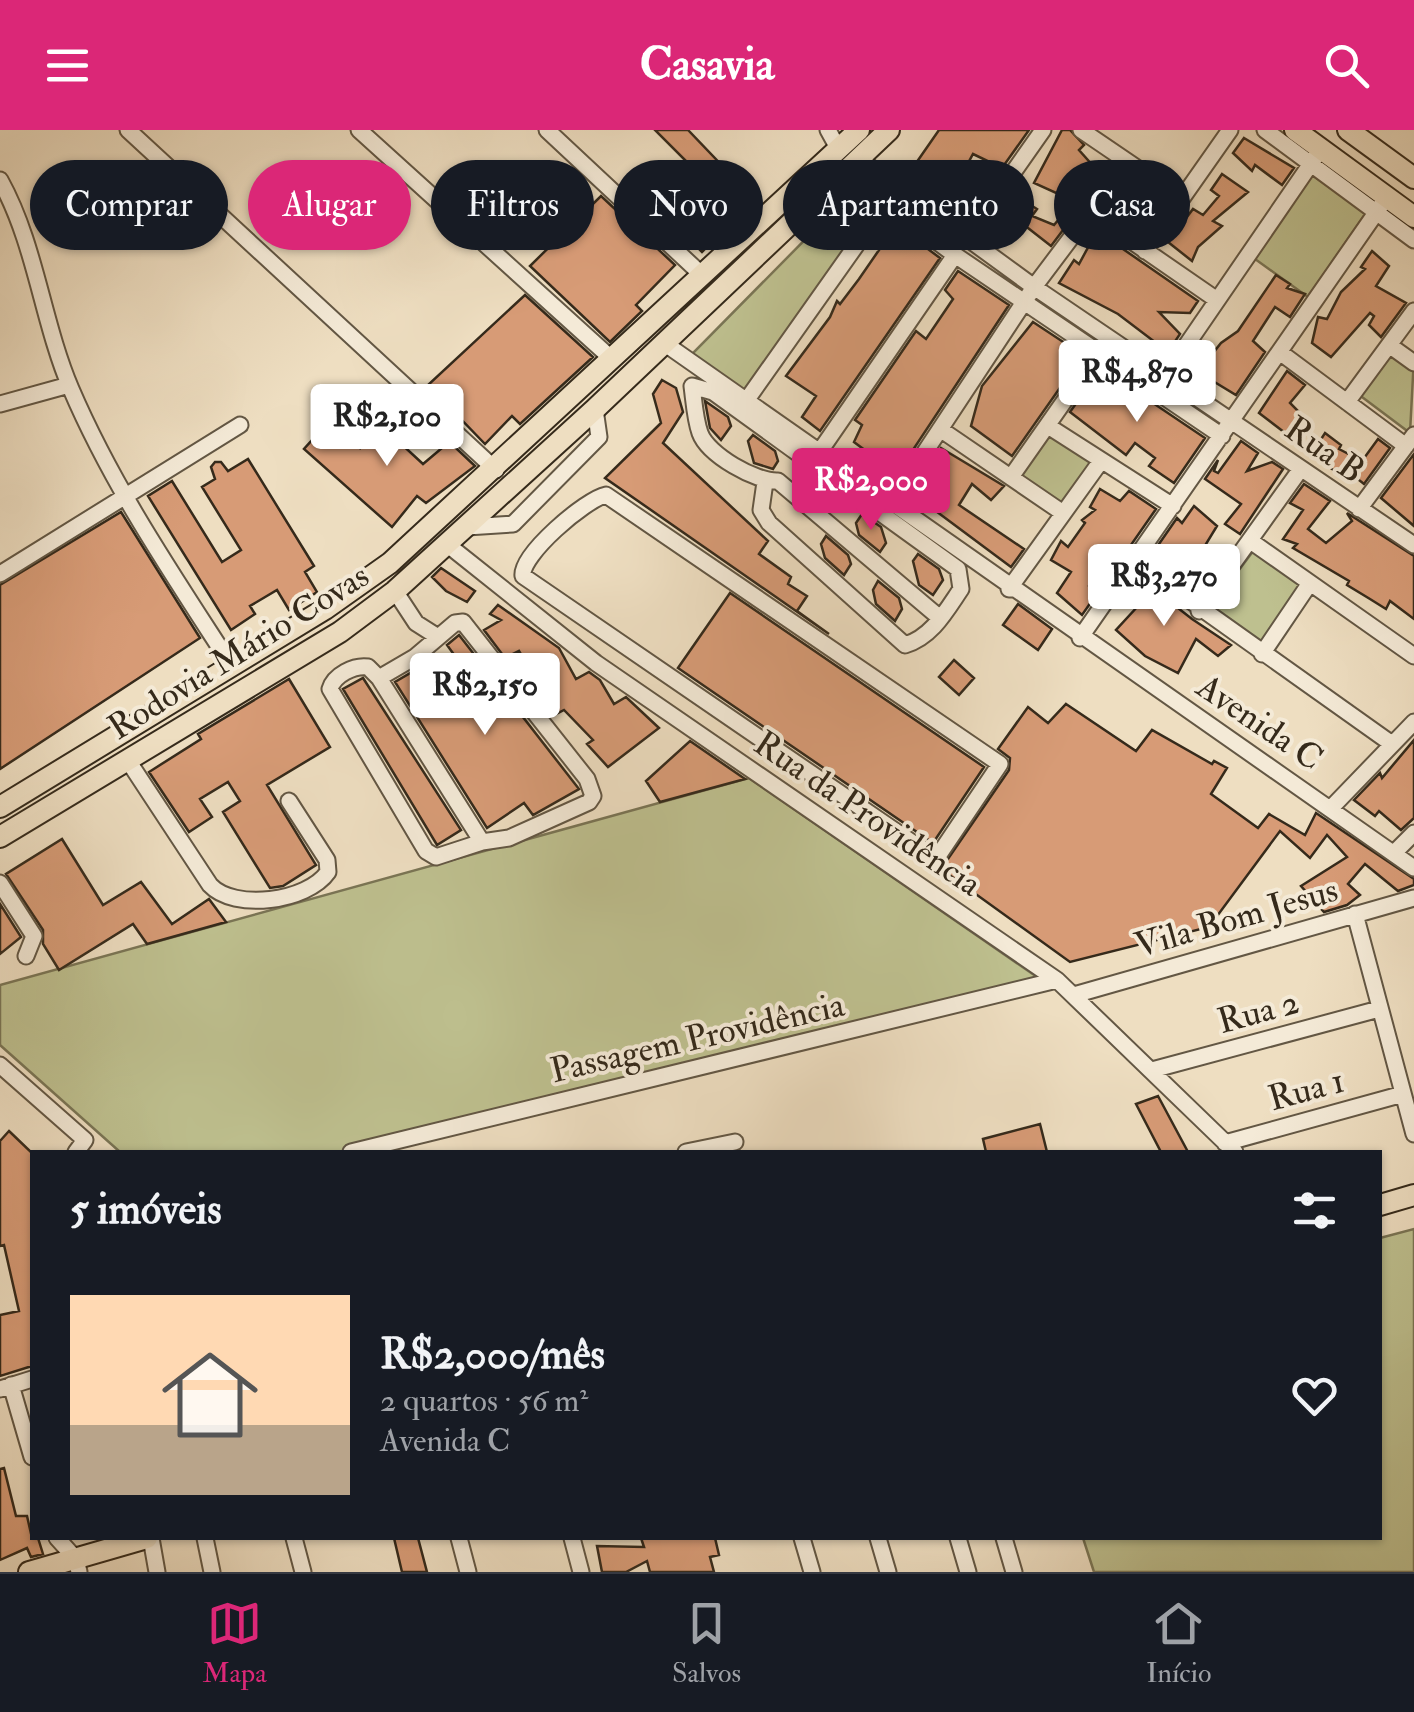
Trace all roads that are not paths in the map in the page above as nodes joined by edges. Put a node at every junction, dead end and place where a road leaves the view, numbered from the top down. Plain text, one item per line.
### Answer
1 (128, 130) edge
2 (358, 130) edge
3 (547, 130) edge
4 (828, 130) edge
5 (859, 130) edge
6 (889, 130) edge
7 (1043, 130) edge
8 (1082, 130) edge
9 (1230, 130) edge
10 (1265, 130) edge
11 (1295, 130) edge
12 (1348, 130) edge
13 (839, 150) junction
14 (1316, 157) junction
15 (858, 160) edge
16 (1022, 160) edge
17 (1125, 160) edge
18 (1414, 178) edge
19 (2, 187) edge
20 (1190, 187) edge
21 (1381, 205) junction
22 (1414, 218) edge
23 (783, 231) edge
24 (1414, 240) edge
25 (852, 250) edge
26 (948, 250) edge
27 (980, 250) edge
28 (1063, 250) edge
29 (1145, 251) edge
30 (955, 255) junction
31 (701, 274) junction
32 (1030, 294) junction
33 (1216, 300) junction
34 (1414, 311) edge
35 (664, 343) junction
36 (1389, 345) junction
37 (1098, 353) junction
38 (1281, 353) junction
39 (612, 359) junction
40 (1414, 363) edge
41 (1166, 375) junction
42 (69, 385) junction
43 (746, 402) junction
44 (1347, 402) junction
45 (0, 404) edge
46 (595, 409) junction
47 (1233, 420) junction
48 (544, 424) junction
49 (240, 425) dead end
50 (1048, 426) junction
51 (940, 429) junction
52 (1222, 436) junction
53 (1410, 440) edge
54 (560, 442) junction
55 (818, 454) junction
56 (1100, 461) junction
57 (496, 470) junction
58 (1300, 470) junction
59 (1011, 477) junction
60 (765, 482) junction
61 (470, 493) junction
62 (122, 496) junction
63 (890, 505) junction
64 (1173, 506) junction
65 (1359, 509) junction
66 (484, 511) junction
67 (524, 513) junction
68 (1064, 513) junction
69 (467, 527) junction
70 (551, 536) junction
71 (1252, 542) junction
72 (448, 545) junction
73 (1414, 545) edge
74 (1136, 562) junction
75 (0, 574) edge
76 (1310, 583) junction
77 (1009, 589) junction
78 (395, 590) junction
79 (1199, 611) junction
80 (940, 618) junction
81 (438, 637) junction
82 (1080, 638) junction
83 (1262, 654) junction
84 (1414, 656) edge
85 (232, 664) junction
86 (378, 678) junction
87 (1414, 722) edge
88 (1392, 744) junction
89 (126, 760) junction
90 (289, 800) dead end
91 (0, 807) edge
92 (1332, 807) junction
93 (1414, 834) edge
94 (0, 837) edge
95 (482, 842) junction
96 (1395, 852) junction
97 (1414, 868) edge
98 (0, 883) edge
99 (1414, 898) edge
100 (1355, 914) junction
101 (26, 956) dead end
102 (1057, 980) junction
103 (1074, 995) junction
104 (1378, 1010) junction
105 (0, 1065) edge
106 (1152, 1070) junction
107 (1403, 1094) junction
108 (1414, 1134) edge
109 (734, 1142) dead end
110 (1230, 1148) edge
111 (78, 1150) edge
112 (359, 1150) edge
113 (702, 1150) edge
114 (1414, 1195) edge
115 (1382, 1204) edge
116 (30, 1379) edge
117 (6, 1387) edge
118 (30, 1452) edge
119 (59, 1540) edge
120 (144, 1540) edge
121 (150, 1540) edge
122 (205, 1540) edge
123 (294, 1540) edge
124 (460, 1540) edge
125 (573, 1540) edge
126 (803, 1540) edge
127 (879, 1540) edge
128 (959, 1540) edge
129 (1005, 1540) edge
130 (78, 1566) edge
131 (29, 1572) edge
132 (158, 1572) edge
133 (212, 1572) edge
134 (302, 1572) edge
135 (468, 1572) edge
136 (581, 1572) edge
137 (812, 1572) edge
138 (888, 1572) edge
139 (968, 1572) edge
140 (1014, 1572) edge

1 - 57 street
2 - 39 street
3 - 31 street
4 - 13 street
5 - 13 main road, Rodovia Mário Covas
6 - 15 main road, Rodovia Mário Covas
7 - 16 street
8 - 17 street
9 - 20 street
10 - 14 street
11 - 14 main road
12 - 18 main road
13 - 31 main road, Rodovia Mário Covas
14 - 21 main road
14 - 33 street
19 - 42 street
21 - 22 main road
21 - 24 street
21 - 38 street
23 - 35 main road, Rodovia Mário Covas
25 - 43 street
26 - 30 street, Rua B
27 - 32 street, Rua B
28 - 32 street
29 - 33 street
30 - 32 street, Rua B
30 - 55 street
31 - 39 main road, Rodovia Mário Covas
32 - 37 street, Rua B
32 - 41 street, Rua B
32 - 51 street
33 - 41 street
34 - 36 street
35 - 43 street, Avenida C
35 - 46 main road, Rodovia Mário Covas
36 - 40 street
36 - 44 street
37 - 50 street
37 - 52 street, Rua B
38 - 44 street
38 - 47 street
39 - 48 main road, Rodovia Mário Covas
41 - 47 street, Rua B
42 - 45 street
42 - 62 street
43 - 55 street, Avenida C
44 - 53 street
46 - 54 main road, Rodovia Mário Covas
46 - 67 street
47 - 52 street
47 - 58 street, Rua B
48 - 54 main road
48 - 57 main road, Rodovia Mário Covas
49 - 62 street
50 - 56 street
50 - 59 street
51 - 59 street
51 - 63 street
52 - 64 street
53 - 65 street
54 - 66 main road, Rodovia Mário Covas
55 - 63 street, Avenida C
56 - 64 street
56 - 68 street
57 - 61 main road, Rodovia Mário Covas
58 - 65 street, Rua B
58 - 71 street
59 - 68 street
60 - 80 street
60 - 80 street
60 - 80 street
61 - 66 main road
61 - 85 main road, Rodovia Mário Covas
62 - 75 street
62 - 85 street
63 - 77 street, Avenida C
64 - 74 street
65 - 73 street, Rua B
66 - 69 main road, Rodovia Mário Covas
67 - 69 street
67 - 70 street
68 - 77 street
69 - 72 main road, Rodovia Mário Covas
70 - 70 street
71 - 76 street
71 - 79 street
72 - 78 main road, Rodovia Mário Covas
72 - 102 street, Rua da Providência
74 - 79 street
74 - 82 street
76 - 83 street
76 - 84 street
77 - 82 street, Avenida C
78 - 81 street
78 - 89 main road, Rodovia Mário Covas
79 - 83 street
81 - 86 street
81 - 95 street
82 - 92 street, Avenida C
83 - 88 street
85 - 91 main road, Rodovia Mário Covas
86 - 95 street
86 - 95 street
87 - 88 street
88 - 92 street
89 - 90 street
89 - 94 main road, Rodovia Mário Covas
92 - 96 street, Avenida C
93 - 96 street
96 - 97 street, Avenida C
98 - 101 street
99 - 100 street, Vila Bom Jesus
100 - 103 street, Vila Bom Jesus
100 - 104 street
102 - 103 street, Rua da Providência
102 - 112 street, Passagem Providência
103 - 106 street, Rua da Providência
104 - 106 street, Rua 2
104 - 107 street
105 - 111 street
106 - 110 street, Rua da Providência
107 - 108 street
107 - 110 street, Rua 1
109 - 113 street
114 - 115 main road
116 - 117 street
117 - 118 street
119 - 130 street
120 - 130 main road
121 - 132 street
122 - 133 street
123 - 134 street
124 - 135 street
125 - 136 street
126 - 137 street
127 - 138 street
128 - 139 street
129 - 140 street
130 - 131 main road

